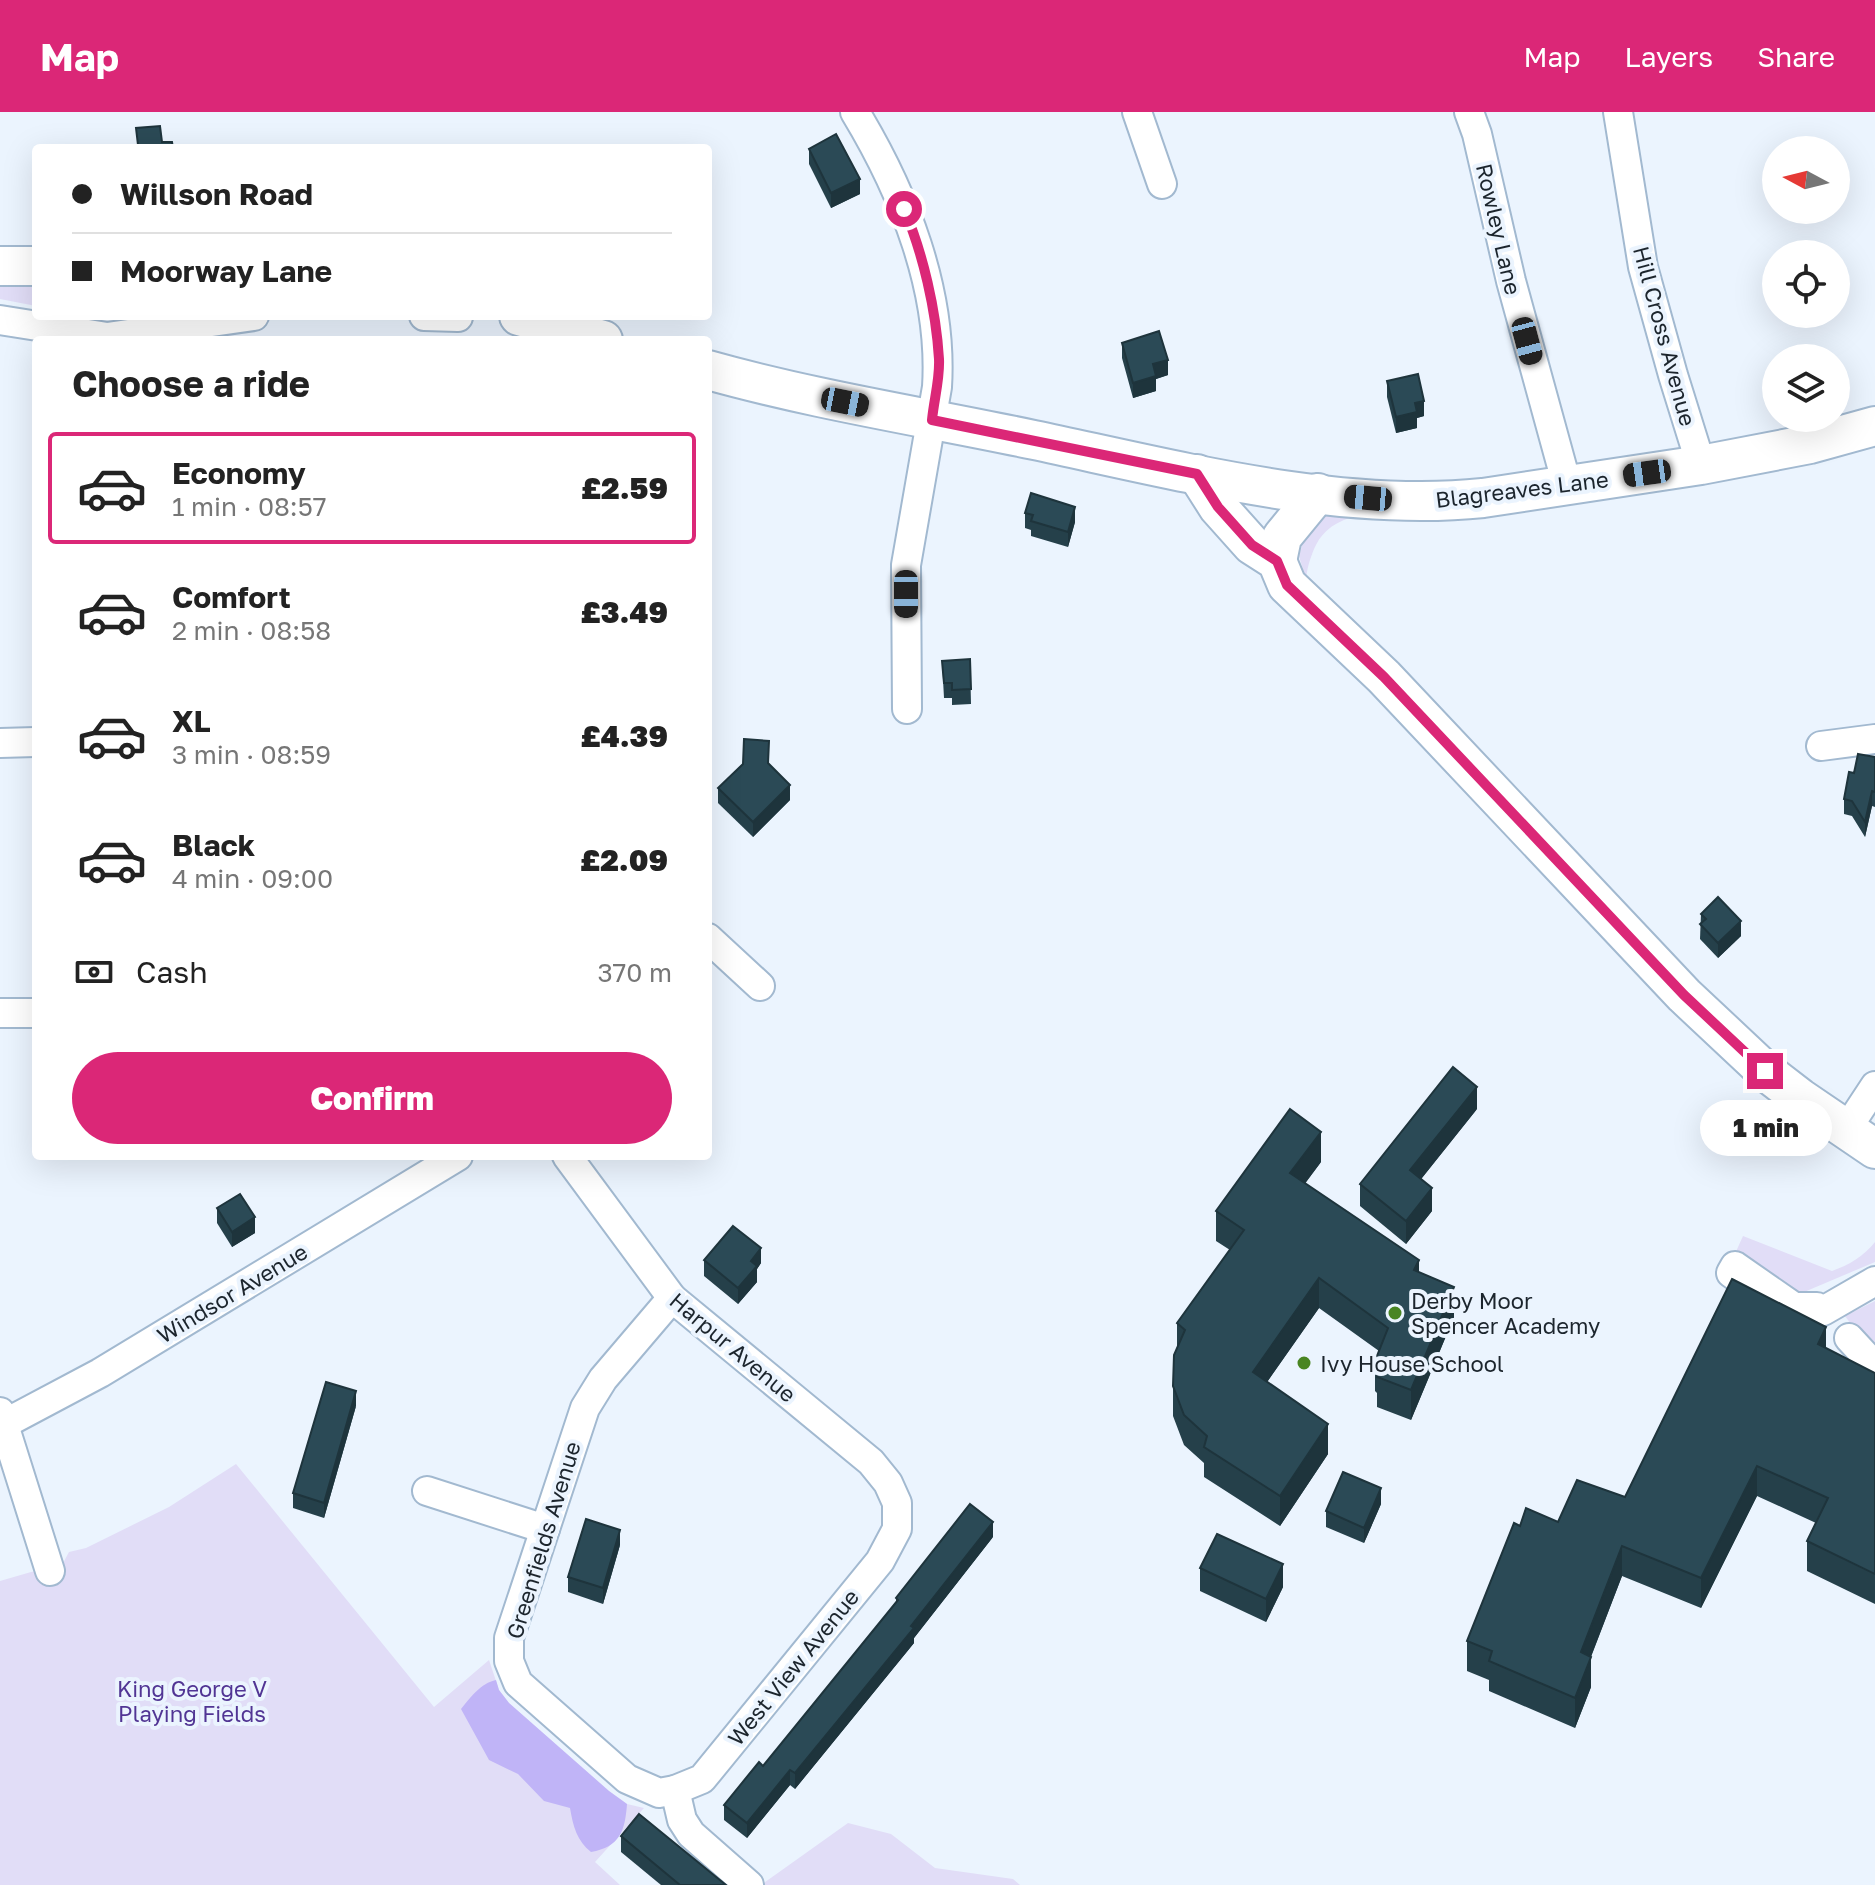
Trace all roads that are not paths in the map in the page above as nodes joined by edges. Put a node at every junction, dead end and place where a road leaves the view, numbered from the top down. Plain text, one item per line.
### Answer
1 (855, 112) edge
2 (1137, 112) edge
3 (1469, 112) edge
4 (1618, 112) edge
5 (1162, 184) dead end
6 (0, 266) edge
7 (32, 266) edge
8 (0, 320) edge
9 (228, 320) edge
10 (533, 320) edge
11 (90, 336) edge
12 (126, 336) edge
13 (589, 336) edge
14 (712, 371) edge
15 (932, 420) junction
16 (1875, 426) edge
17 (1701, 465) junction
18 (1197, 474) junction
19 (1567, 485) junction
20 (1318, 493) junction
21 (1277, 561) junction
22 (907, 709) dead end
23 (1875, 739) edge
24 (32, 742) edge
25 (0, 743) edge
26 (1820, 745) dead end
27 (712, 942) edge
28 (760, 986) dead end
29 (0, 1013) edge
30 (32, 1013) edge
31 (1875, 1086) edge
32 (1861, 1140) edge
33 (451, 1160) edge
34 (570, 1160) edge
35 (1875, 1281) edge
36 (672, 1298) junction
37 (1803, 1324) edge
38 (1849, 1338) dead end
39 (1875, 1366) edge
40 (2, 1418) edge
41 (427, 1491) dead end
42 (545, 1529) junction
43 (897, 1529) joint
44 (50, 1571) dead end
45 (675, 1790) junction
46 (749, 1885) edge

1 - 15 street
2 - 5 street
3 - 19 street, Rowley Lane
4 - 17 street, Hill Cross Avenue
6 - 7 street
8 - 11 street
9 - 12 street
10 - 13 street
14 - 15 street, Blagreaves Lane
15 - 18 street, Blagreaves Lane
15 - 22 street
16 - 17 street, Blagreaves Lane
17 - 19 street, Blagreaves Lane
18 - 20 street, Blagreaves Lane
18 - 21 street
19 - 20 street, Blagreaves Lane
20 - 21 street
21 - 32 street
23 - 26 street
24 - 25 street
27 - 28 street
29 - 30 street
31 - 32 street
33 - 40 street, Windsor Avenue
34 - 36 street, Harpur Avenue
35 - 37 street
36 - 42 street, Greenfields Avenue
36 - 43 street, Harpur Avenue
38 - 39 street
40 - 44 street
41 - 42 street
42 - 45 street, Greenfields Avenue
43 - 45 street, West View Avenue
45 - 46 street

